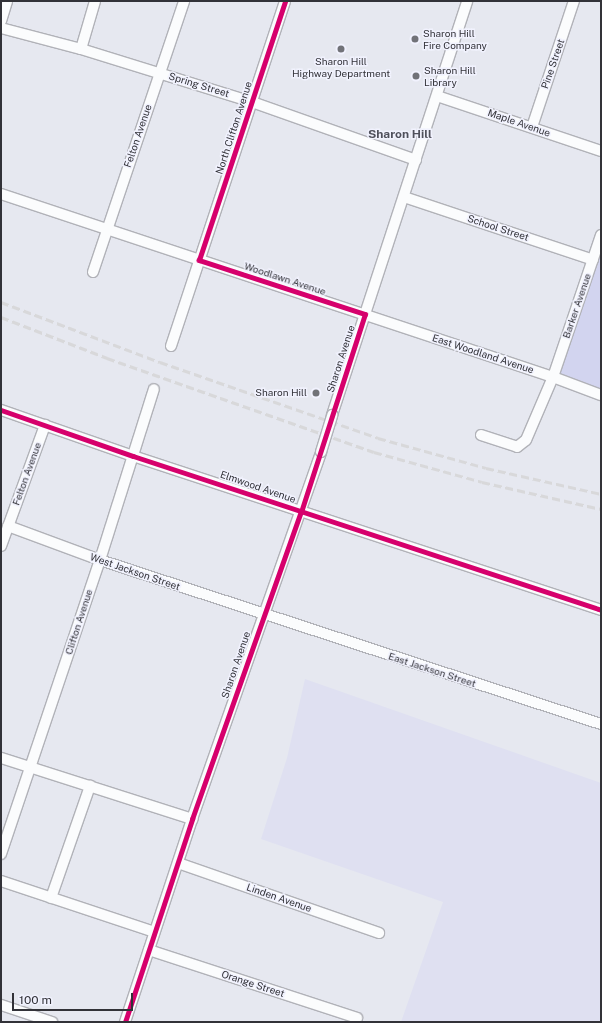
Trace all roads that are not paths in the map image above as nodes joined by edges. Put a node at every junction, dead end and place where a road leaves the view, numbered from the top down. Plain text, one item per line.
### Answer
1 (7, 1) edge
2 (95, 1) edge
3 (184, 1) edge
4 (285, 1) edge
5 (467, 1) edge
6 (574, 1) edge
7 (1, 21) edge
8 (1, 28) edge
9 (81, 49) junction
10 (160, 73) junction
11 (437, 96) junction
12 (252, 102) junction
13 (532, 127) junction
14 (601, 151) edge
15 (416, 160) junction
16 (1, 194) edge
17 (404, 197) junction
18 (107, 230) junction
19 (601, 235) edge
20 (199, 260) junction
21 (593, 260) junction
22 (93, 272) dead end
23 (365, 314) junction
24 (171, 346) dead end
25 (553, 377) junction
26 (154, 390) dead end
27 (601, 395) edge
28 (1, 410) edge
29 (45, 425) junction
30 (481, 435) dead end
31 (133, 456) junction
32 (302, 512) junction
33 (8, 526) junction
34 (1, 546) edge
35 (100, 560) junction
36 (601, 610) edge
37 (264, 613) junction
38 (601, 724) edge
39 (1, 758) edge
40 (31, 767) junction
41 (90, 786) junction
42 (192, 819) junction
43 (1, 854) edge
44 (178, 863) junction
45 (1, 881) edge
46 (51, 898) junction
47 (154, 932) junction
48 (379, 933) dead end
49 (149, 950) junction
50 (1, 1005) edge
51 (357, 1018) dead end
52 (52, 1022) edge
53 (125, 1022) edge

1 - 7 street
2 - 9 street
3 - 10 street, Felton Avenue
4 - 12 street, North Clifton Avenue
5 - 11 street, Sharon Avenue
6 - 13 street, Pine Street
8 - 9 street, Spring Street
9 - 10 street, Spring Street
10 - 12 street, Spring Street
10 - 18 street, Felton Avenue
11 - 13 street, Maple Avenue
11 - 15 street, Sharon Avenue
12 - 15 street, Spring Street
12 - 20 street, North Clifton Avenue
13 - 14 street, Maple Avenue
15 - 17 street, Sharon Avenue
16 - 18 street, Woodlawn Avenue
17 - 21 street, School Street
17 - 23 street, Sharon Avenue
18 - 20 street, Woodlawn Avenue
18 - 22 street, Felton Avenue
19 - 21 street, Barker Avenue
20 - 23 street, Woodlawn Avenue
20 - 24 street, North Clifton Avenue
21 - 25 street, Barker Avenue
23 - 25 street, East Woodland Avenue
23 - 32 street, Sharon Avenue, bridge
25 - 27 street, East Woodland Avenue
25 - 30 street, Barker Avenue
26 - 31 street, Clifton Avenue
28 - 29 street, Elmwood Avenue
29 - 31 street, Elmwood Avenue
29 - 33 street, Felton Avenue
31 - 32 street, Elmwood Avenue
31 - 35 street, Clifton Avenue
32 - 36 street, Elmwood Avenue
32 - 37 street, Sharon Avenue
33 - 34 street, Felton Avenue
33 - 35 street, West Jackson Street
35 - 37 street, West Jackson Street
35 - 40 street, Clifton Avenue
37 - 38 street, East Jackson Street
37 - 42 street, Sharon Avenue
39 - 40 street
40 - 41 street
40 - 43 street, Clifton Avenue
41 - 42 street
41 - 46 street
42 - 44 street, Sharon Avenue
44 - 47 street, Sharon Avenue
44 - 48 street, Linden Avenue
45 - 46 street
46 - 47 street
47 - 49 street, Sharon Avenue
49 - 51 street, Orange Street
49 - 53 street, Sharon Avenue
50 - 52 street

